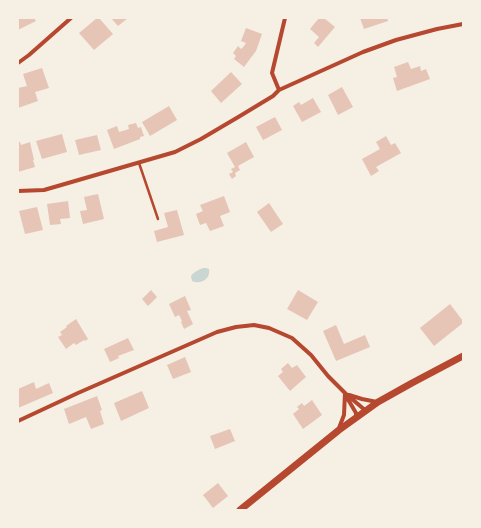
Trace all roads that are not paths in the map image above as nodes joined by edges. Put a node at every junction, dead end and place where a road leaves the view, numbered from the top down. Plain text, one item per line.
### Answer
1 (71, 18) edge
2 (284, 18) edge
3 (463, 24) edge
4 (18, 63) edge
5 (279, 90) junction
6 (139, 163) junction
7 (18, 191) edge
8 (158, 219) dead end
9 (463, 356) edge
10 (345, 394) junction
11 (378, 402) junction
12 (366, 411) junction
13 (356, 418) junction
14 (18, 421) edge
15 (338, 430) junction
16 (243, 509) edge

1 - 4 street
2 - 5 street
3 - 5 street
5 - 6 street
6 - 7 street
6 - 8 lane
9 - 11 street
10 - 11 street
10 - 12 street
10 - 13 street
10 - 14 street
10 - 15 street
11 - 12 street
12 - 13 street
13 - 15 street
15 - 16 street

